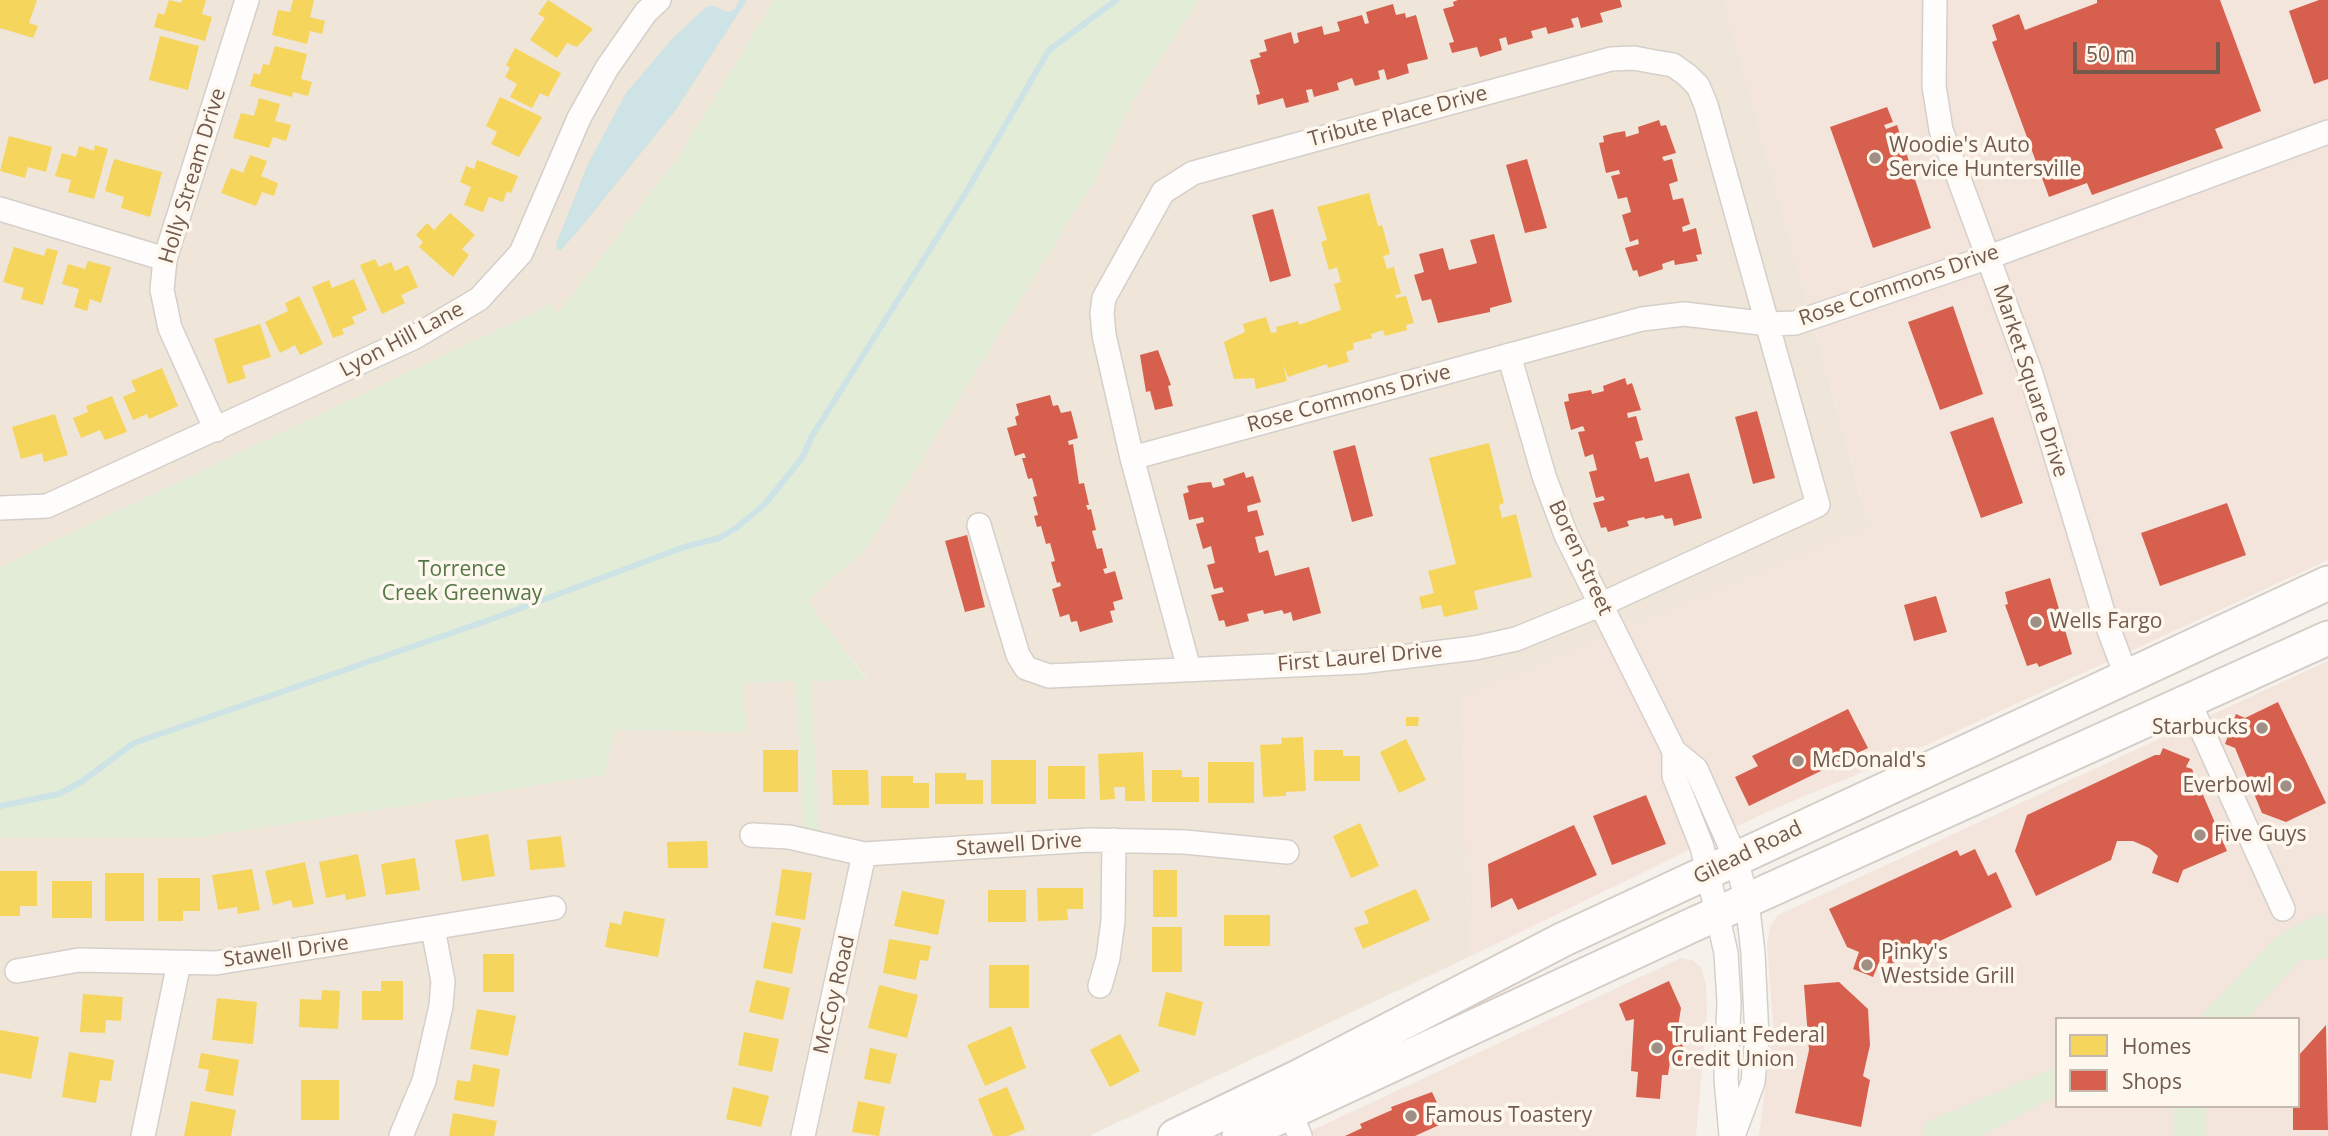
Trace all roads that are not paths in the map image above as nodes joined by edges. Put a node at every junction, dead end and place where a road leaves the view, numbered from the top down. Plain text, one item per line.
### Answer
1 (247, 0) edge
2 (659, 0) edge
3 (1935, 0) edge
4 (2328, 132) edge
5 (0, 209) edge
6 (1989, 257) junction
7 (165, 259) junction
8 (1769, 324) junction
9 (1510, 355) junction
10 (216, 430) junction
11 (1132, 458) junction
12 (1818, 505) joint
13 (0, 508) edge
14 (979, 524) dead end
15 (2328, 583) edge
16 (1602, 604) junction
17 (2328, 638) edge
18 (1189, 669) junction
19 (2127, 678) junction
20 (2189, 702) junction
21 (1989, 792) junction
22 (752, 835) dead end
23 (1114, 840) junction
24 (1287, 852) dead end
25 (864, 854) junction
26 (1722, 866) junction
27 (1733, 907) junction
28 (554, 908) dead end
29 (2283, 909) dead end
30 (433, 929) junction
31 (178, 963) junction
32 (17, 971) dead end
33 (1100, 985) dead end
34 (1295, 1124) edge
35 (143, 1136) edge
36 (401, 1136) edge
37 (803, 1136) edge
38 (1175, 1136) edge
39 (1239, 1136) edge
40 (1732, 1136) edge

1 - 7 street, Holly Stream Drive
2 - 10 street, Lyon Hill Lane
3 - 6 street, Market Square Drive
4 - 6 street, Rose Commons Drive
5 - 7 street
6 - 8 street, Rose Commons Drive
6 - 19 street, Market Square Drive
7 - 10 street, Holly Stream Drive
8 - 9 street, Rose Commons Drive
8 - 11 street, Tribute Place Drive
8 - 12 street, Tribute Place Drive
9 - 11 street, Rose Commons Drive
9 - 16 street, Boren Street
10 - 13 street, Lyon Hill Lane
11 - 18 street, Tribute Place Drive
12 - 16 street, First Laurel Drive
14 - 18 street, First Laurel Drive
15 - 19 main road, Gilead Road
16 - 18 street, First Laurel Drive
16 - 26 street, Boren Street
17 - 20 main road, Gilead Road
19 - 21 main road
19 - 26 main road, Gilead Road
20 - 21 main road, Gilead Road
20 - 29 street
21 - 27 main road, Gilead Road
22 - 25 street, Stawell Drive
23 - 24 street, Stawell Drive
23 - 25 street, Stawell Drive
23 - 33 street
25 - 37 street, McCoy Road
26 - 27 street, Boren Street
26 - 27 street, Boren Street
26 - 38 main road, Gilead Road
27 - 34 main road, Gilead Road
27 - 40 street, Boren Street
27 - 40 street, Boren Street
28 - 30 street, Stawell Drive
30 - 31 street, Stawell Drive
30 - 36 street
31 - 32 street, Stawell Drive
31 - 35 street
34 - 39 main road, Gilead Road

